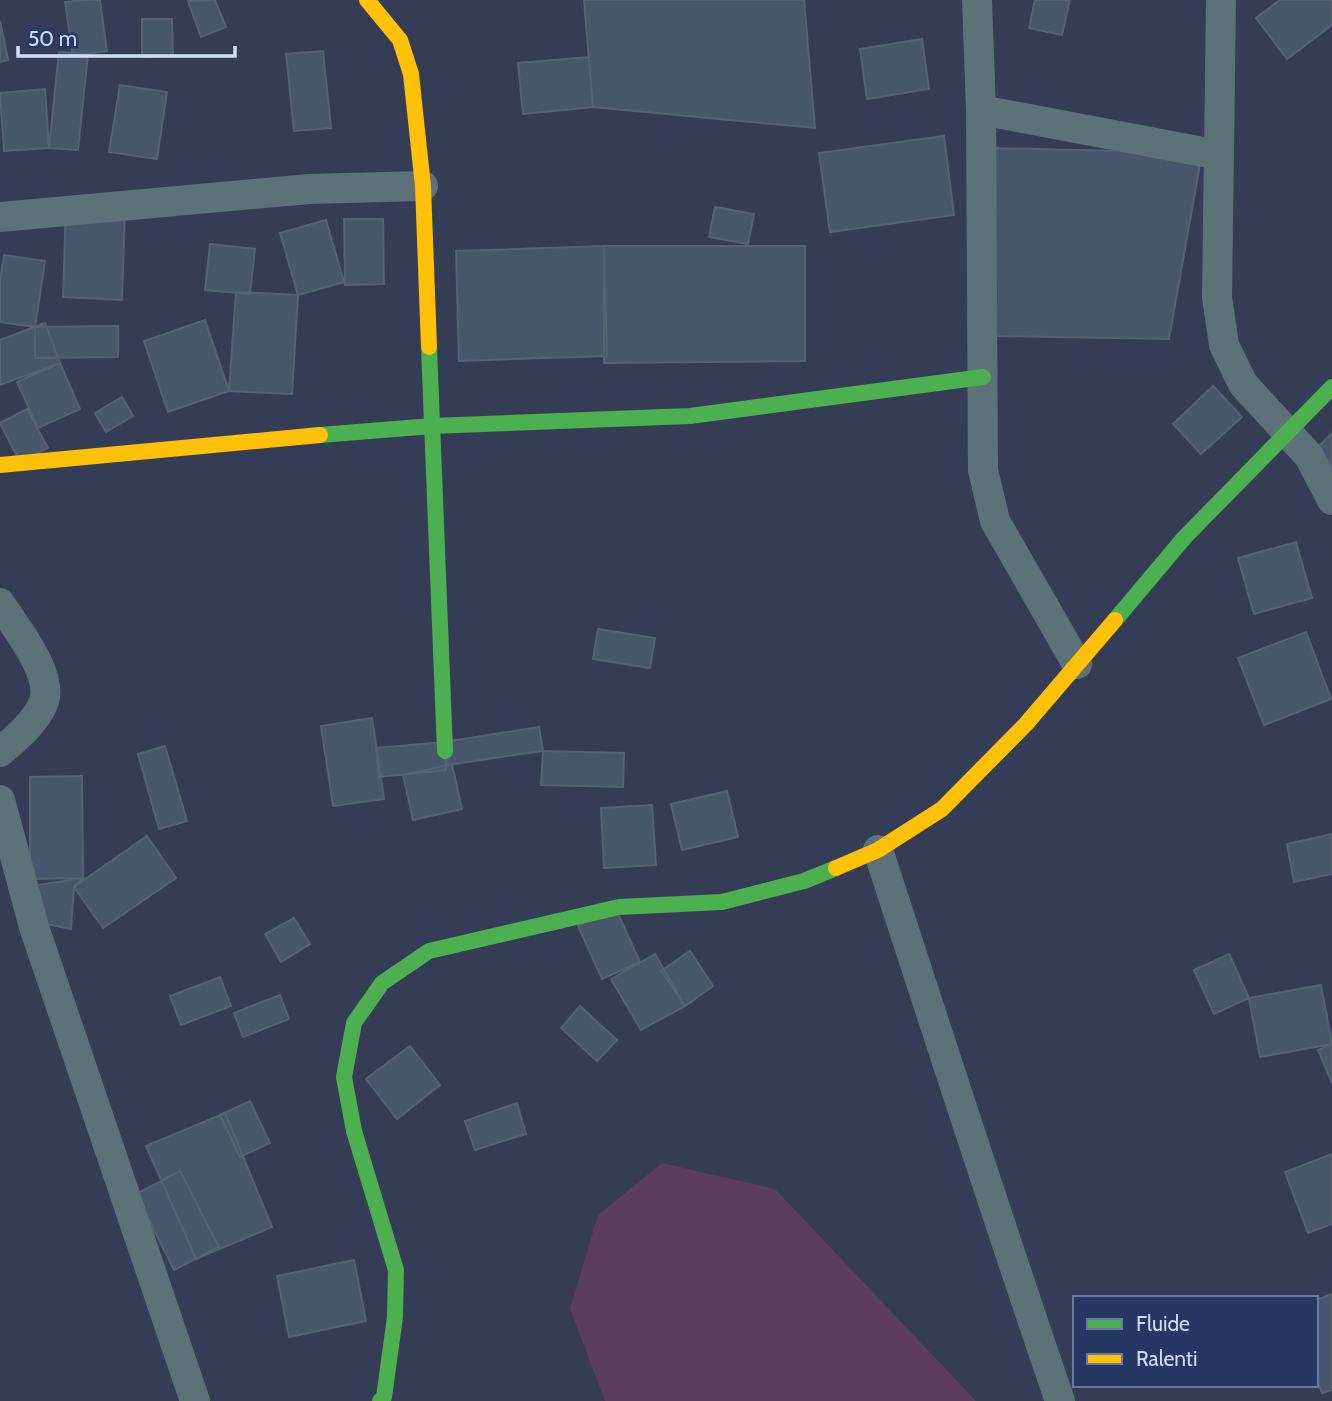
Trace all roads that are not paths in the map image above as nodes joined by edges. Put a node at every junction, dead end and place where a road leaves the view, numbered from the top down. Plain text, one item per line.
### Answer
1 (367, 0) edge
2 (977, 0) edge
3 (1221, 0) edge
4 (981, 110) junction
5 (1219, 155) junction
6 (423, 187) junction
7 (0, 217) edge
8 (983, 377) junction
9 (1332, 387) edge
10 (432, 426) junction
11 (1286, 434) junction
12 (0, 465) edge
13 (1332, 500) edge
14 (0, 603) edge
15 (1077, 664) junction
16 (445, 751) dead end
17 (0, 752) edge
18 (0, 800) edge
19 (878, 850) junction
20 (195, 1401) edge
21 (380, 1401) edge
22 (1060, 1401) edge

1 - 6 street
2 - 4 street
3 - 5 street
4 - 5 street
4 - 8 street
5 - 11 street
6 - 7 street
6 - 10 street
8 - 10 street
8 - 15 street
9 - 11 street
10 - 12 street
10 - 16 street
11 - 13 street
11 - 15 street
14 - 17 street
15 - 19 street
18 - 20 street
19 - 21 street
19 - 22 street

